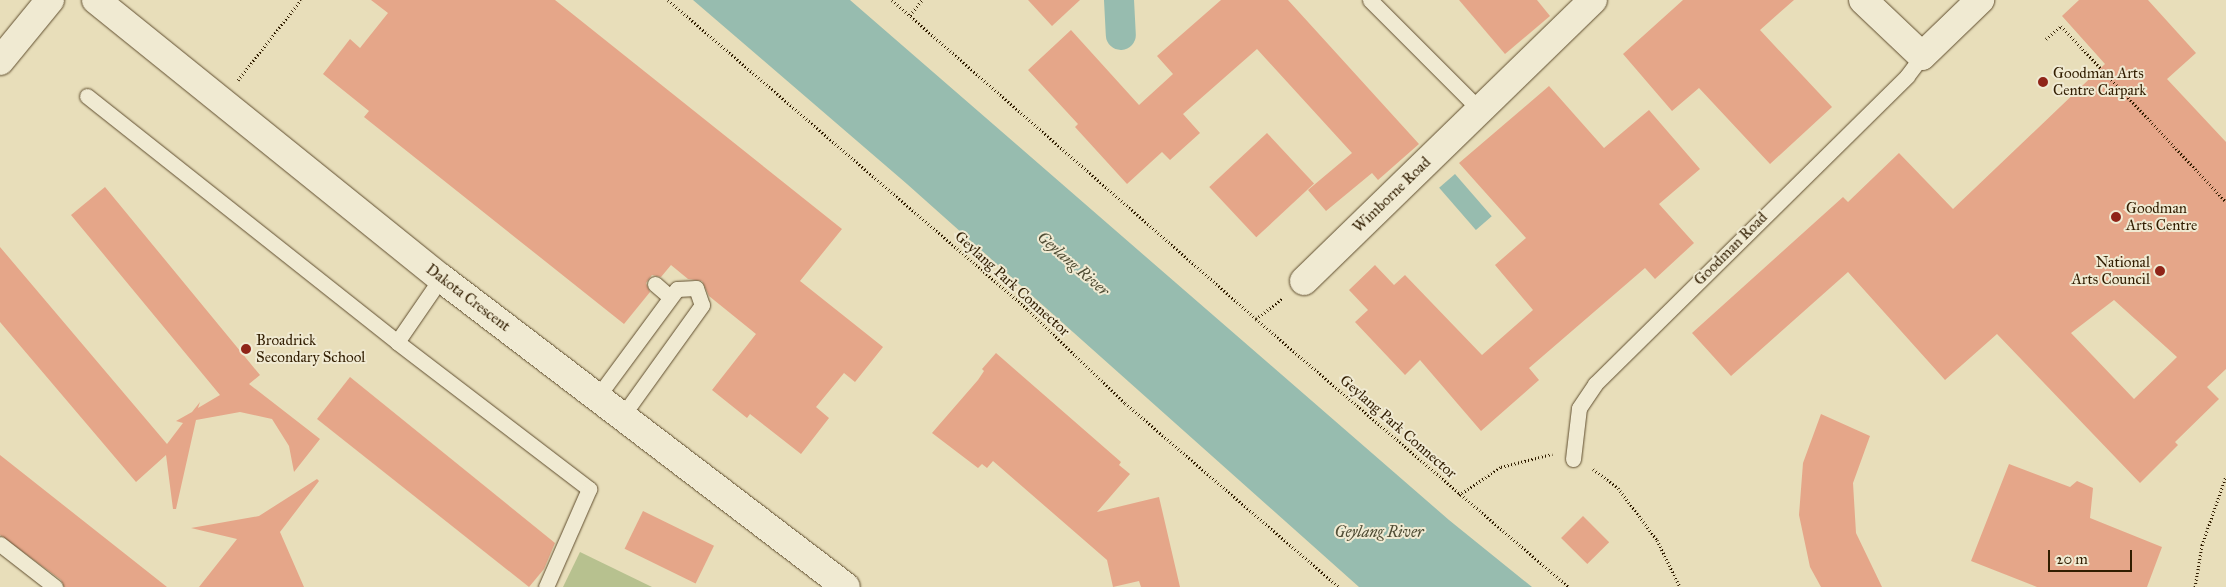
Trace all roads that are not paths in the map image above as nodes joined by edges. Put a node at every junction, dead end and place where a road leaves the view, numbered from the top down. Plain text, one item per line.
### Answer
1 (50, 0) edge
2 (96, 0) edge
3 (1370, 0) edge
4 (1593, 0) edge
5 (1863, 0) edge
6 (1980, 0) edge
7 (1922, 56) junction
8 (0, 61) edge
9 (87, 96) dead end
10 (1480, 110) junction
11 (441, 278) junction
12 (1304, 281) road end
13 (656, 284) dead end
14 (670, 297) junction
15 (397, 342) junction
16 (598, 396) junction
17 (623, 416) junction
18 (1573, 459) road end
19 (0, 544) edge
20 (56, 587) edge
21 (546, 587) edge
22 (846, 587) edge

1 - 8 street
2 - 11 street, Dakota Crescent
3 - 10 lane
4 - 10 street, Wimborne Road
5 - 7 street
6 - 7 street, Goodman Road
7 - 18 lane, Goodman Road
9 - 15 lane
10 - 12 street, Wimborne Road
11 - 15 lane
11 - 16 street, Dakota Crescent
13 - 14 lane
14 - 16 lane
14 - 17 lane
15 - 21 lane
16 - 17 street, Dakota Crescent
17 - 22 street, Dakota Crescent
19 - 20 lane

